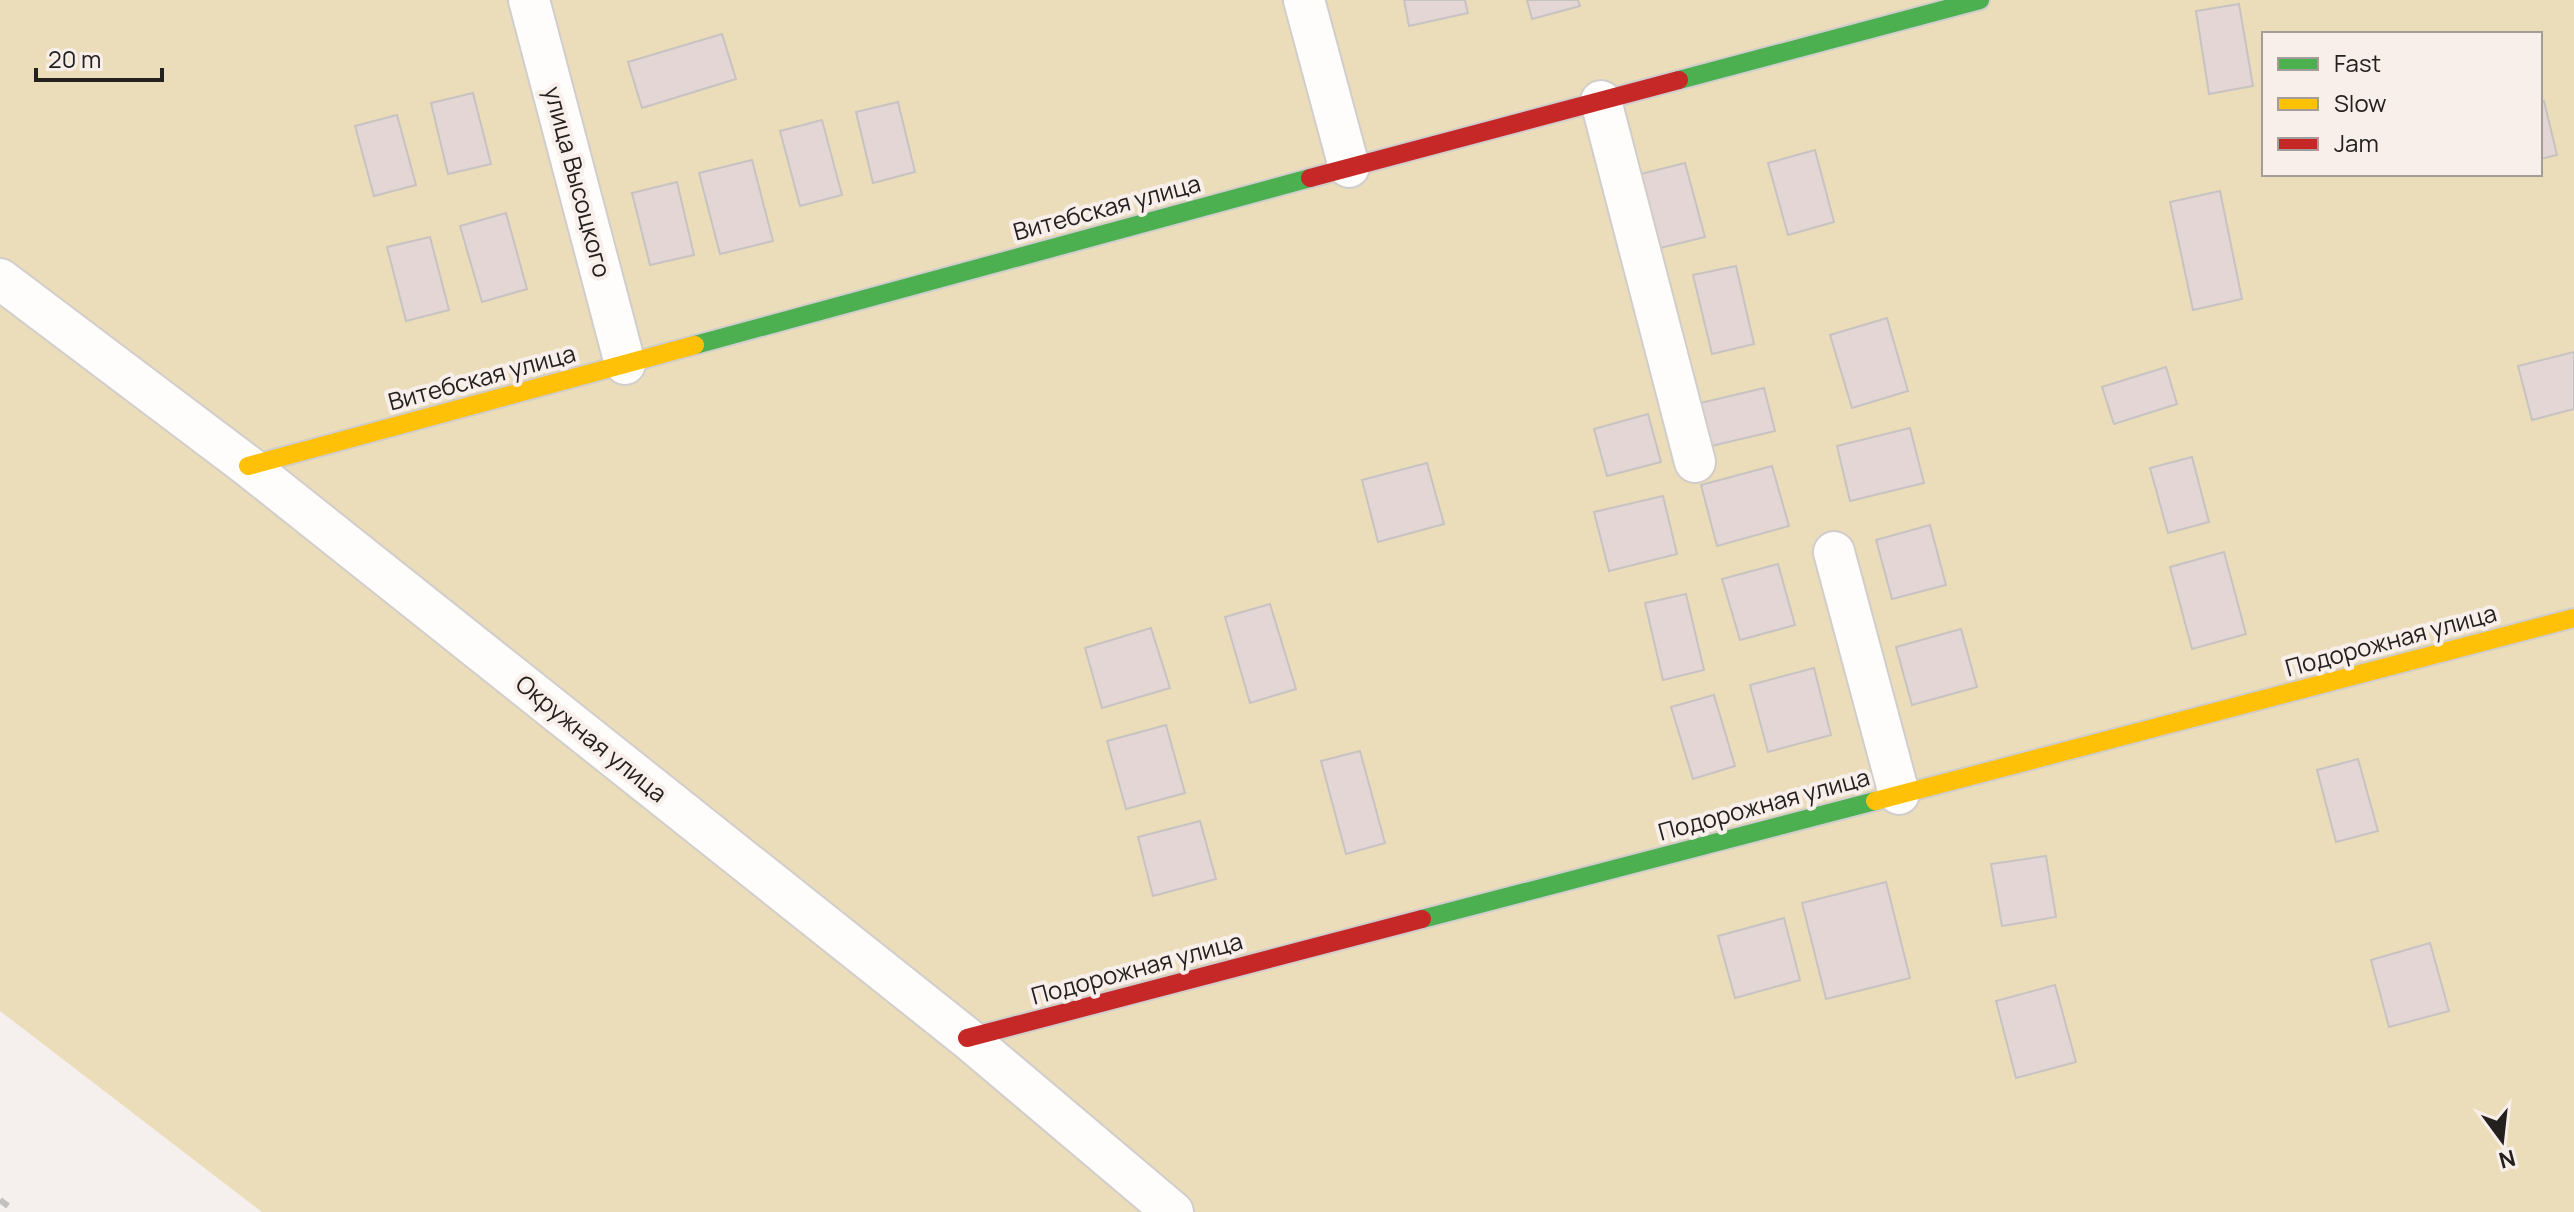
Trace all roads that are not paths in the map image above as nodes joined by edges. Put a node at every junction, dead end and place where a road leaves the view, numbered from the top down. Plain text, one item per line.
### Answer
1 (529, 0) edge
2 (1304, 0) edge
3 (1980, 0) edge
4 (1601, 101) junction
5 (1349, 167) junction
6 (0, 279) edge
7 (625, 364) junction
8 (1695, 462) dead end
9 (248, 466) junction
10 (1834, 552) dead end
11 (2574, 618) edge
12 (1899, 794) junction
13 (967, 1038) junction
14 (1173, 1212) edge

1 - 7 street, улица Высоцкого
2 - 5 street
3 - 4 street, Витебская улица
4 - 5 street, Витебская улица
4 - 8 street
5 - 7 street, Витебская улица
6 - 9 street, Окружная улица
7 - 9 street, Витебская улица
9 - 13 street, Окружная улица
10 - 12 street
11 - 12 street, Подорожная улица
12 - 13 street, Подорожная улица
13 - 14 street, Окружная улица

